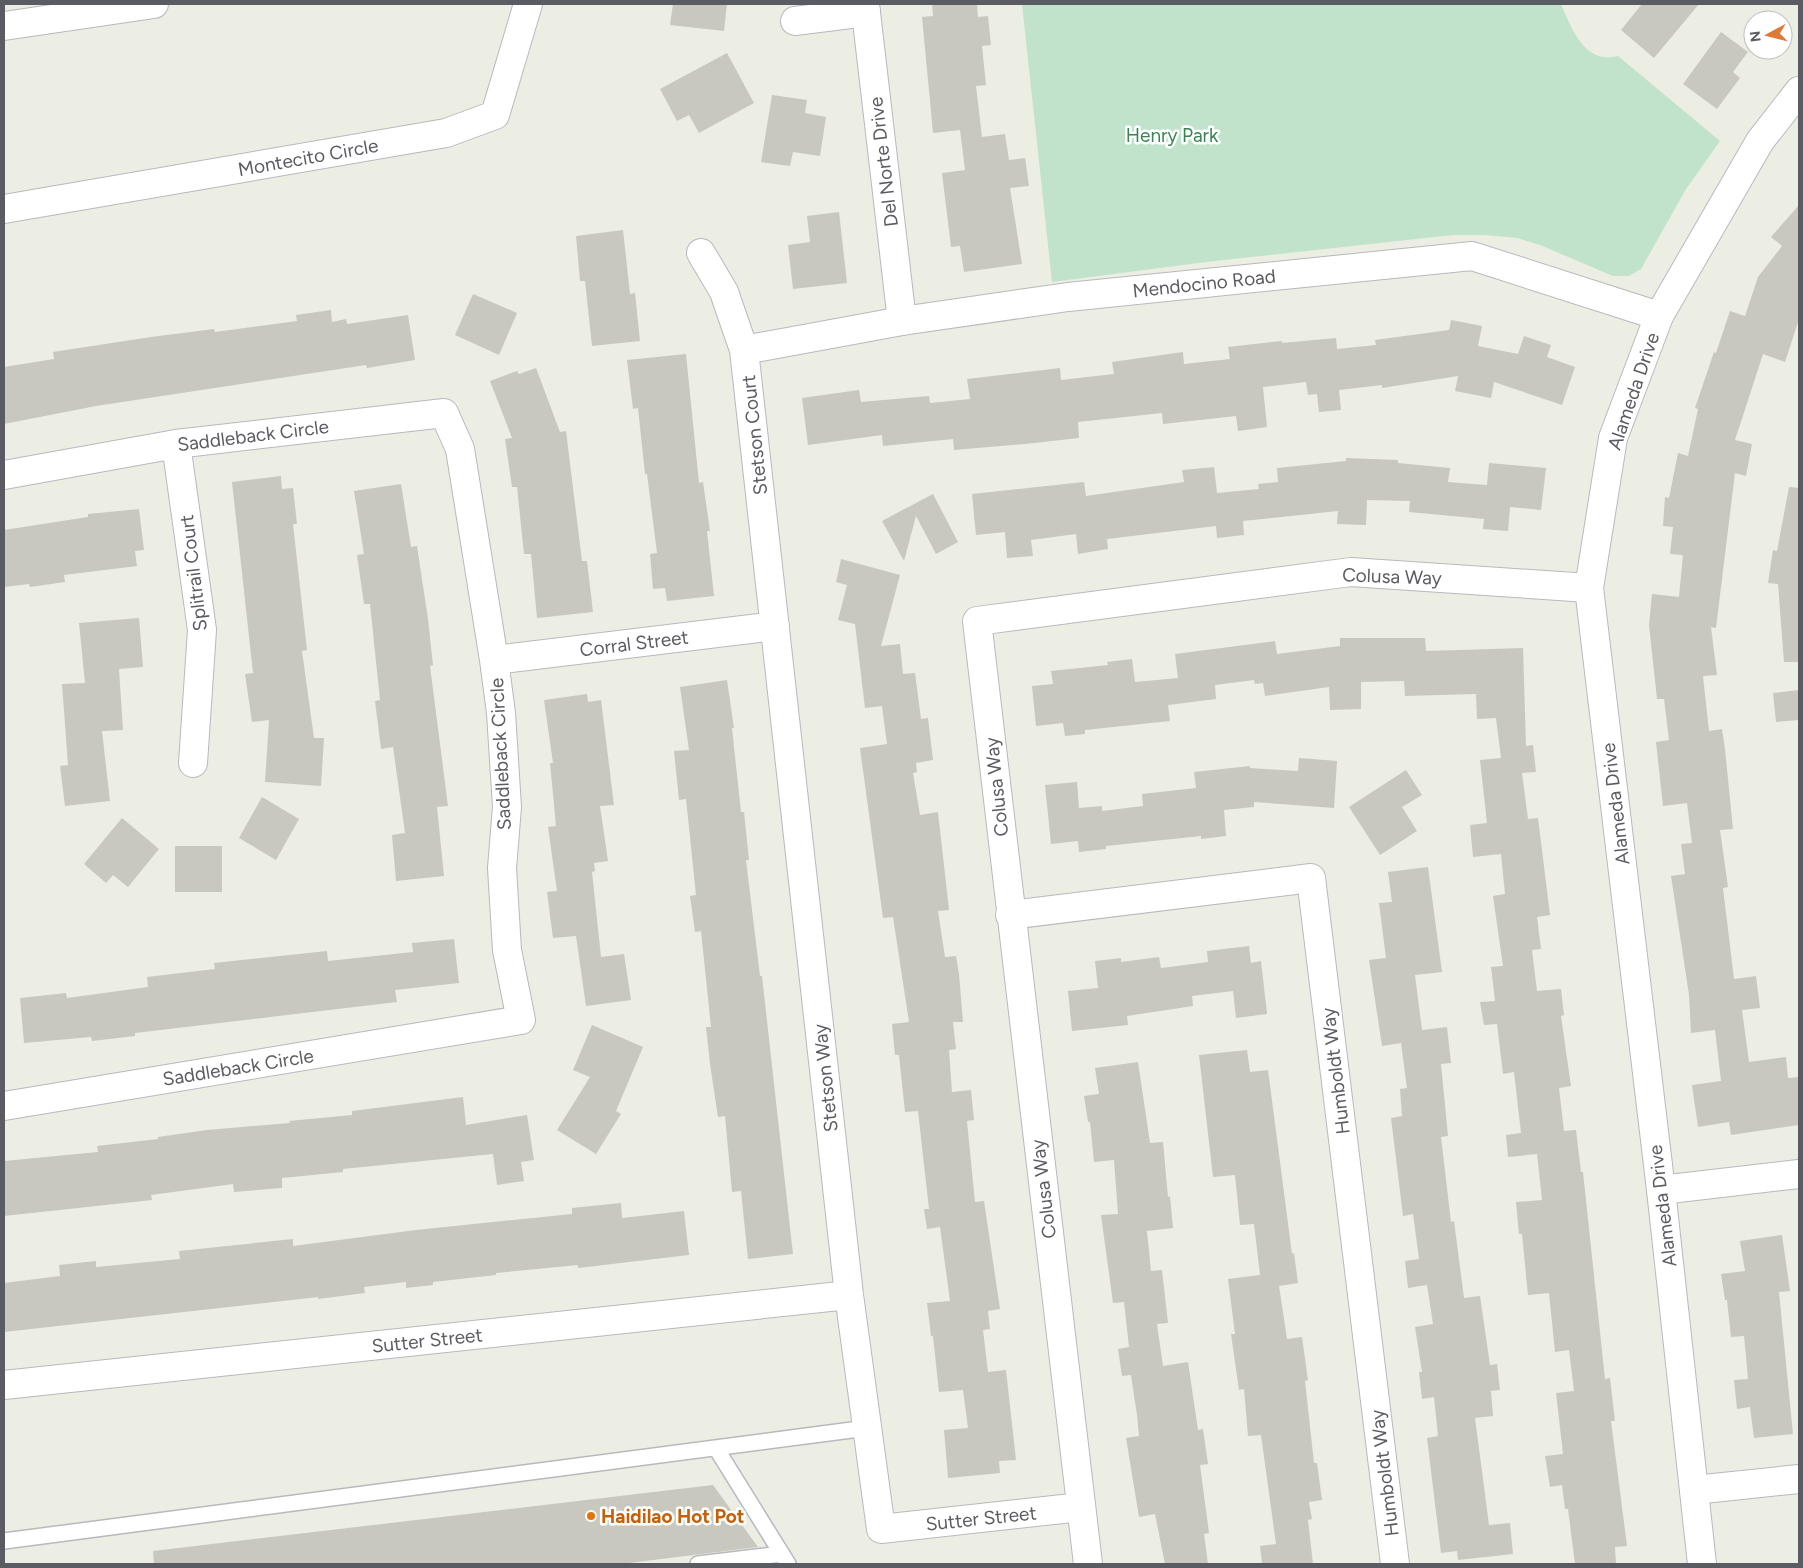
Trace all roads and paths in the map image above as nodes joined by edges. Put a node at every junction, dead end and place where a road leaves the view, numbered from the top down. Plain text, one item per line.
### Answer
1 (154, 4) edge
2 (528, 4) edge
3 (865, 8) edge
4 (795, 21) dead end
5 (4, 26) edge
6 (1799, 91) edge
7 (4, 209) edge
8 (701, 253) dead end
9 (1659, 316) junction
10 (902, 321) junction
11 (744, 350) junction
12 (176, 444) junction
13 (4, 475) edge
14 (1589, 588) junction
15 (775, 626) junction
16 (494, 660) junction
17 (193, 763) dead end
18 (1010, 915) junction
19 (4, 1106) edge
20 (1799, 1174) edge
21 (1661, 1190) junction
22 (849, 1295) junction
23 (4, 1385) edge
24 (867, 1428) junction
25 (716, 1448) junction
26 (1799, 1479) edge
27 (1694, 1490) junction
28 (1081, 1507) junction
29 (881, 1529) joint
30 (4, 1541) edge
31 (785, 1559) edge
32 (698, 1564) edge
33 (1088, 1564) edge
34 (1395, 1564) edge
35 (1702, 1564) edge

1 - 5 street
2 - 7 street, Montecito Circle
3 - 4 street
3 - 10 street, Del Norte Drive
6 - 9 street, Alameda Drive
8 - 11 street, Stetson Court
9 - 10 street, Mendocino Road
9 - 14 street, Alameda Drive
10 - 11 street, Mendocino Road
11 - 15 street, Stetson Court
12 - 13 street, Saddleback Circle
12 - 16 street, Saddleback Circle
12 - 17 street, Splitrail Court
14 - 18 street, Colusa Way
14 - 21 street, Alameda Drive
15 - 16 street, Corral Street
15 - 22 street, Stetson Way
16 - 19 street, Saddleback Circle
18 - 28 street, Colusa Way
18 - 34 street, Humboldt Way
20 - 21 street
21 - 27 street, Alameda Drive
22 - 23 street, Sutter Street
22 - 24 street, Stetson Way
24 - 25 lane
24 - 29 street, Stetson Way
25 - 30 lane
25 - 31 lane
26 - 27 street
27 - 35 street, Alameda Drive
28 - 29 street, Sutter Street
28 - 33 street, Colusa Way
31 - 32 lane

